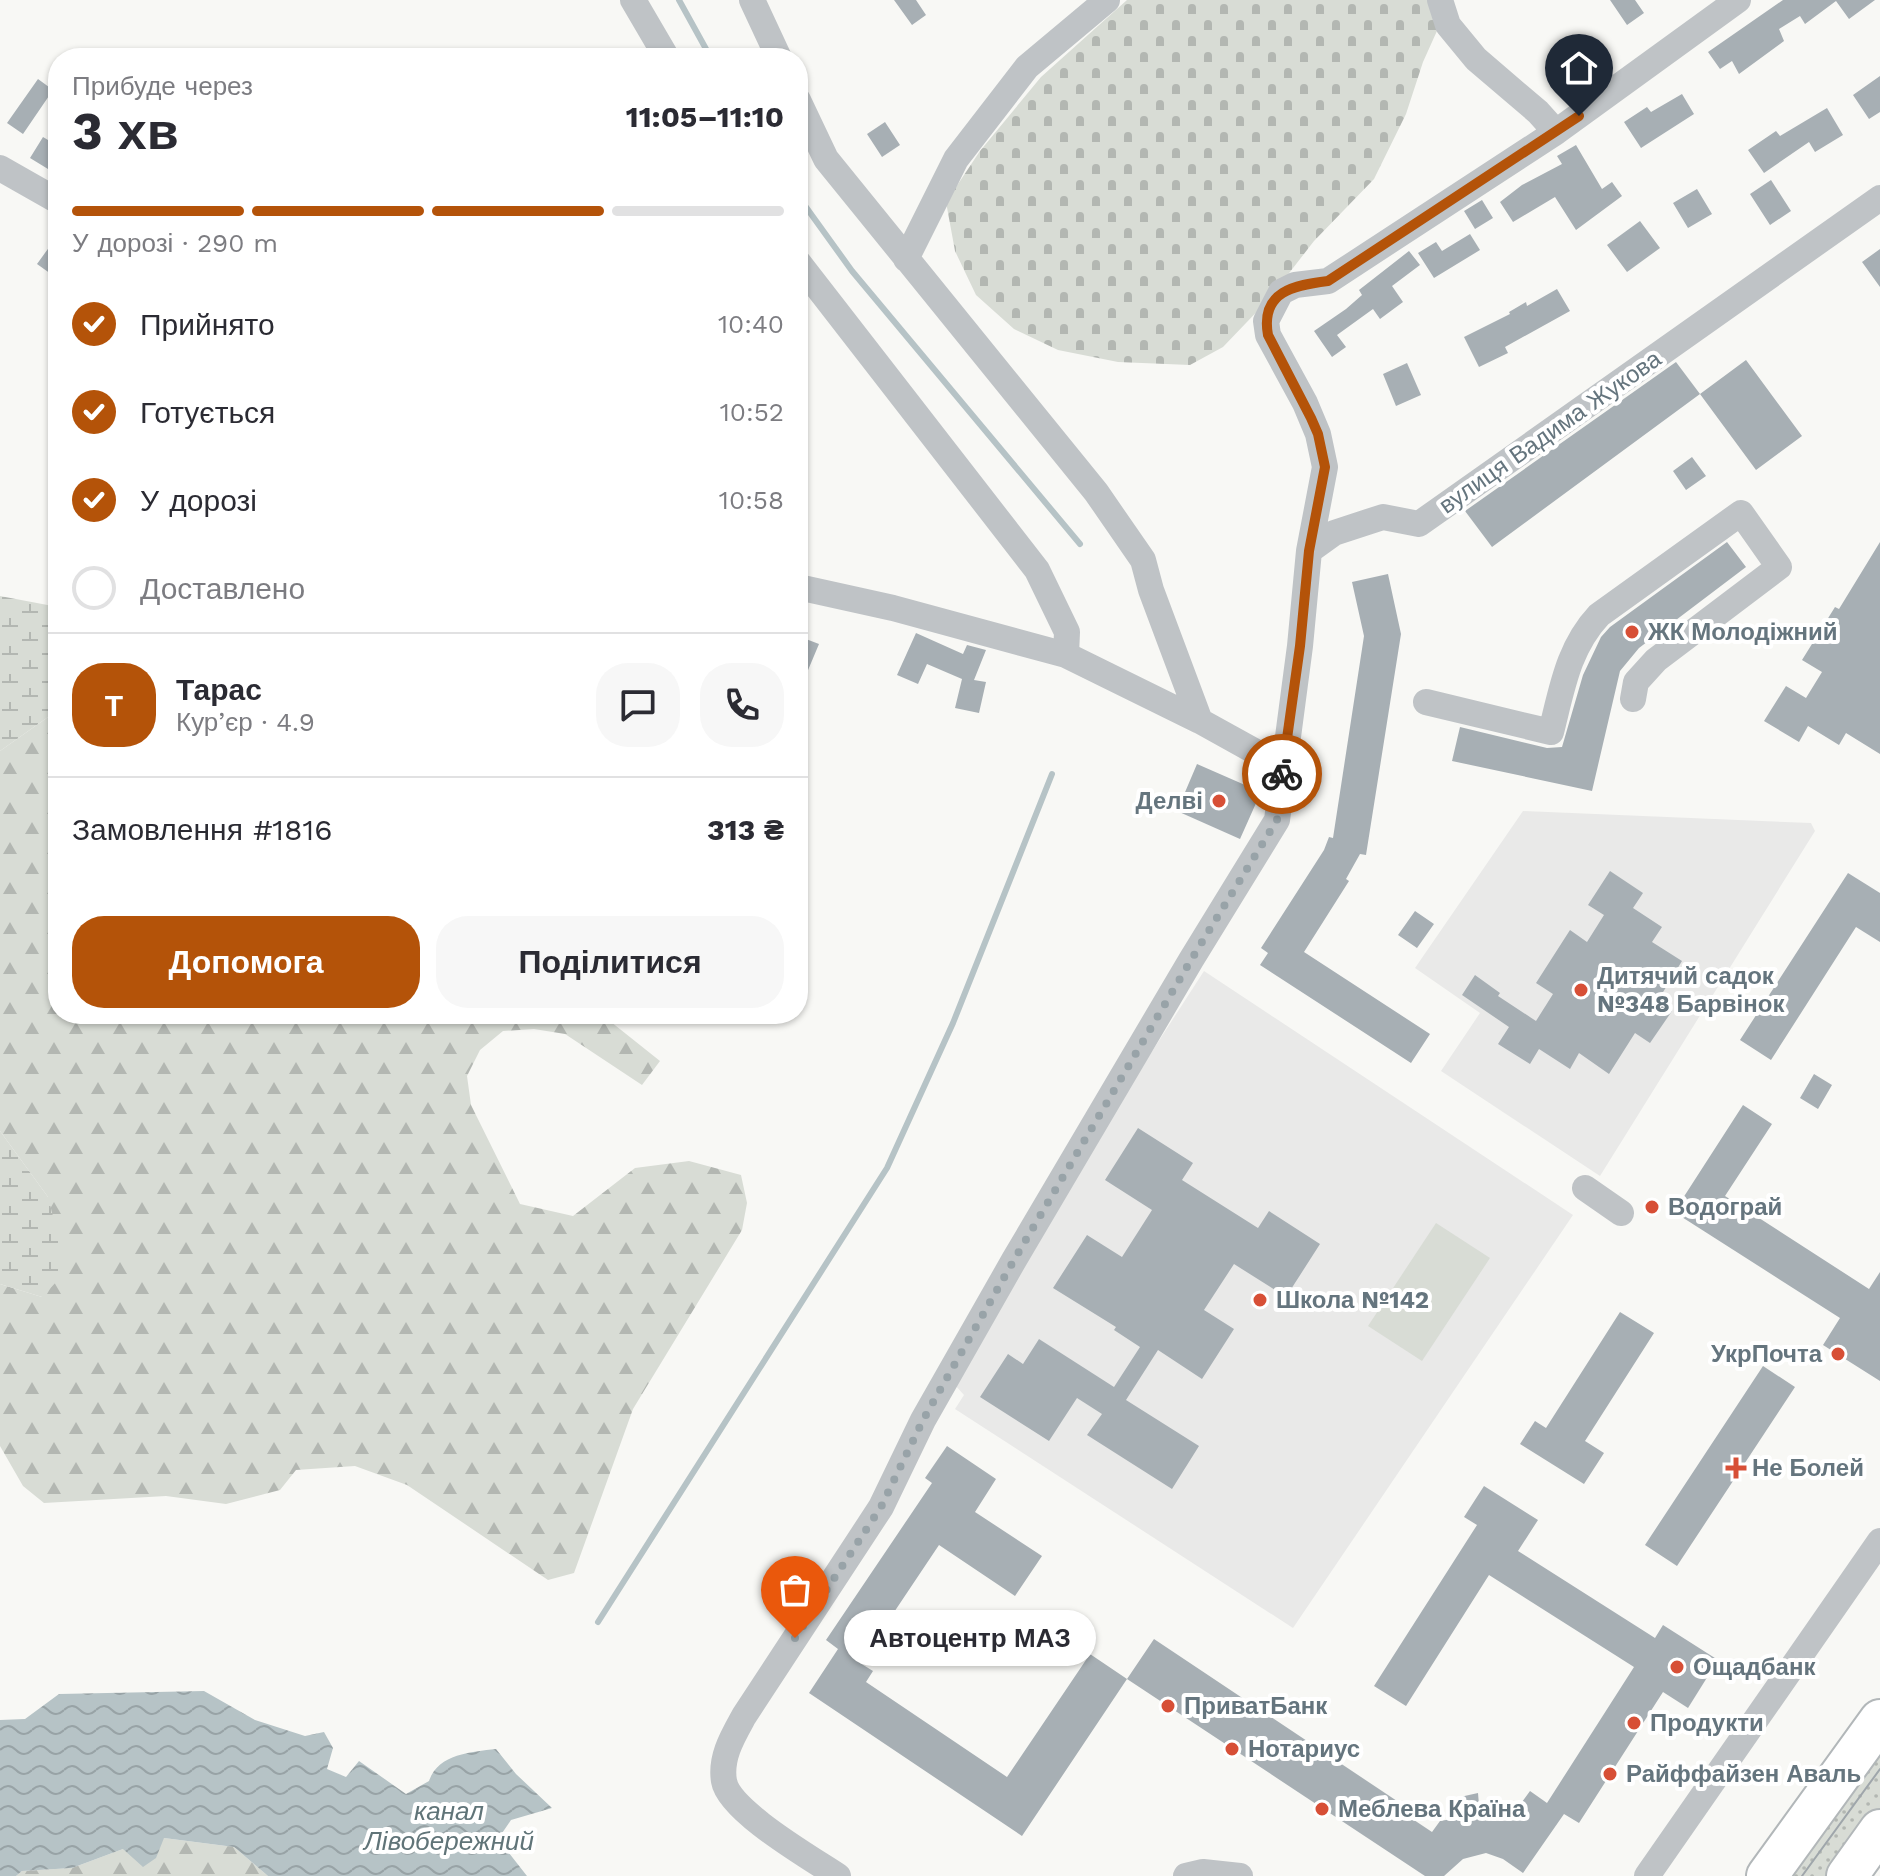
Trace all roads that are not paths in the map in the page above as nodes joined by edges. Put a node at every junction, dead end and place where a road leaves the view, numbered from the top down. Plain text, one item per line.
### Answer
1 (633, 0) edge
2 (752, 0) edge
3 (1107, 0) edge
4 (1440, 0) edge
5 (1738, 0) edge
6 (661, 48) edge
7 (774, 48) edge
8 (808, 121) edge
9 (1556, 132) junction
10 (0, 168) edge
11 (48, 195) edge
12 (1880, 198) edge
13 (906, 259) junction
14 (808, 275) edge
15 (1309, 551) junction
16 (808, 589) edge
17 (1066, 655) junction
18 (1633, 699) dead end
19 (1426, 702) dead end
20 (1200, 721) junction
21 (1283, 767) junction
22 (1585, 1188) dead end
23 (1621, 1213) dead end
24 (1880, 1541) edge
25 (1880, 1720) edge
26 (1880, 1830) edge
27 (838, 1876) edge
28 (1186, 1876) edge
29 (1240, 1876) edge
30 (1647, 1876) edge
31 (1767, 1876) edge
32 (1847, 1876) edge

1 - 6 street
2 - 7 street
3 - 13 street
4 - 9 street
5 - 9 street
8 - 13 street
9 - 15 street
10 - 11 street
12 - 15 street, вулиця Вадима Жукова
13 - 20 street
14 - 17 street
15 - 21 street
16 - 17 street
17 - 20 street
18 - 19 street
20 - 21 street
21 - 27 street
22 - 23 street
24 - 30 street
25 - 31 highway
26 - 32 highway
28 - 29 street

